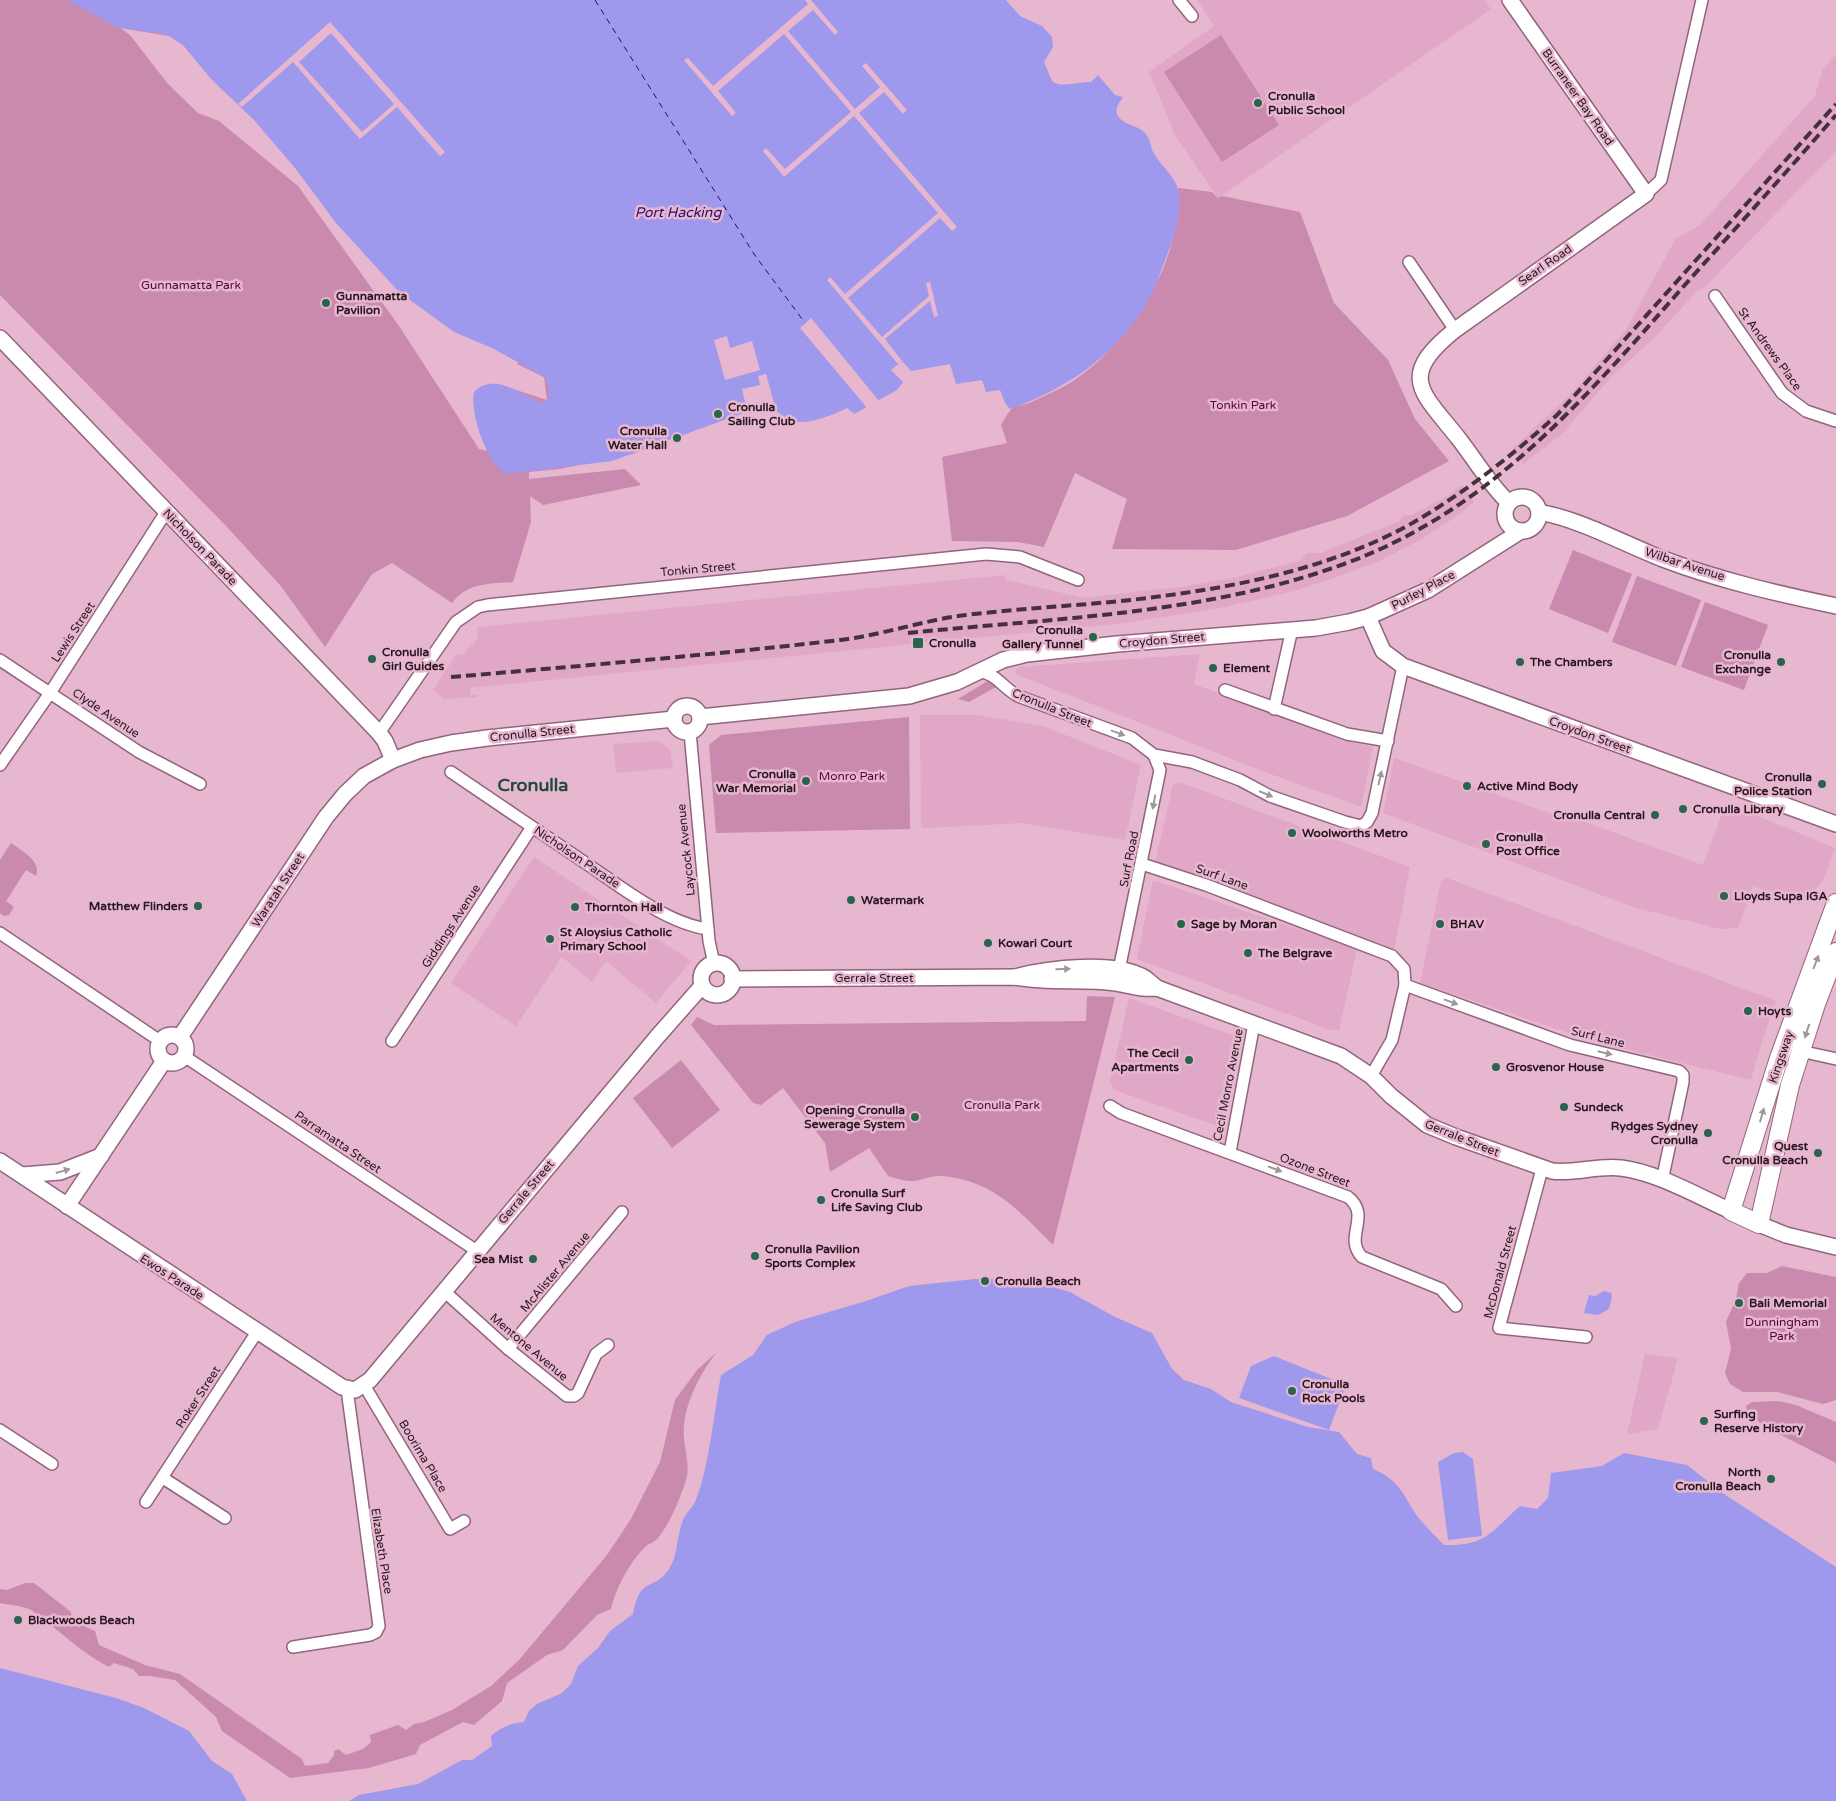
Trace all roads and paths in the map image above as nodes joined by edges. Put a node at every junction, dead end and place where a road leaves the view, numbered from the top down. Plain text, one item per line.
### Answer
1 (1179, 0) edge
2 (1510, 0) edge
3 (1702, 0) edge
4 (1192, 16) dead end
5 (1646, 194) junction
6 (1409, 262) dead end
7 (1715, 296) dead end
8 (1455, 330) junction
9 (0, 338) edge
10 (1836, 421) edge
11 (1509, 503) junction
12 (166, 512) junction
13 (1538, 512) junction
14 (1514, 527) junction
15 (1078, 580) dead end
16 (1836, 606) edge
17 (1368, 618) junction
18 (1349, 622) joint
19 (1292, 629) junction
20 (0, 660) edge
21 (1403, 666) junction
22 (980, 671) junction
23 (1225, 690) dead end
24 (50, 692) junction
25 (1274, 709) junction
26 (700, 717) junction
27 (674, 720) junction
28 (690, 732) junction
29 (379, 733) junction
30 (1388, 741) junction
31 (1154, 755) junction
32 (393, 760) junction
33 (0, 765) edge
34 (451, 772) dead end
35 (200, 784) dead end
36 (1836, 824) edge
37 (532, 827) junction
38 (1142, 864) junction
39 (1836, 904) edge
40 (708, 929) junction
41 (2, 938) edge
42 (1836, 952) edge
43 (714, 964) junction
44 (1118, 976) junction
45 (732, 979) junction
46 (1405, 985) junction
47 (702, 986) junction
48 (1254, 1024) junction
49 (180, 1037) junction
50 (160, 1041) junction
51 (392, 1041) dead end
52 (1800, 1051) junction
53 (184, 1056) junction
54 (1836, 1059) edge
55 (164, 1061) junction
56 (1372, 1076) junction
57 (1110, 1106) dead end
58 (1230, 1152) junction
59 (101, 1156) junction
60 (0, 1161) edge
61 (1774, 1162) junction
62 (1542, 1168) junction
63 (1747, 1168) junction
64 (22, 1175) junction
65 (1662, 1181) junction
66 (67, 1206) junction
67 (622, 1212) dead end
68 (1731, 1212) junction
69 (1759, 1224) junction
70 (1836, 1246) edge
71 (477, 1251) junction
72 (444, 1291) junction
73 (1456, 1306) dead end
74 (257, 1332) junction
75 (1586, 1337) dead end
76 (608, 1345) dead end
77 (508, 1349) junction
78 (364, 1385) junction
79 (347, 1389) junction
80 (0, 1430) edge
81 (52, 1464) dead end
82 (163, 1478) junction
83 (146, 1502) dead end
84 (225, 1518) dead end
85 (464, 1521) dead end
86 (293, 1647) dead end

1 - 4 street
2 - 5 street, Burraneer Bay Road
3 - 5 street, Searl Road
5 - 8 street, Searl Road
6 - 8 street
7 - 10 street, St Andrews Place
8 - 11 street, Searl Road
9 - 12 street, Nicholson Parade
11 - 13 street
11 - 14 street
12 - 24 street, Lewis Street
12 - 29 street, Nicholson Parade
13 - 14 street
13 - 16 street, Wilbar Avenue
14 - 17 street, Purley Place
15 - 29 street, Tonkin Street
17 - 18 street, Purley Place
17 - 21 street, Croydon Street
18 - 19 street, Croydon Street
19 - 22 street, Croydon Street
19 - 25 street
20 - 24 street, Clyde Avenue
21 - 30 street
21 - 36 street, Croydon Street
22 - 26 street
22 -> 31 street, Cronulla Street
23 - 25 street
24 - 33 street, Lewis Street
24 - 35 street, Clyde Avenue
25 - 30 street
26 - 27 street
26 - 28 street
27 - 28 street
27 - 32 street, Cronulla Street
28 - 40 street, Laycock Avenue
29 - 32 street, Nicholson Parade
31 -> 30 street, Cronulla Street
31 -> 38 street, Surf Road
32 - 49 street, Waratah Street
34 - 37 street, Nicholson Parade
37 - 40 street, Nicholson Parade
37 - 51 street, Giddings Avenue
38 - 44 street, Surf Road
38 - 46 street, Surf Lane
63 -> 39 main road, Kingsway
40 - 43 street, Laycock Avenue
41 - 50 street
42 -> 52 main road, Kingsway
43 - 45 street
43 - 47 street
44 - 45 street, Gerrale Street
44 - 48 street, Gerrale Street
45 - 47 street
46 - 56 street
46 -> 65 street, Surf Lane
47 - 71 street, Gerrale Street
48 - 56 street, Gerrale Street
48 - 58 street, Cecil Monro Avenue
49 - 50 street
49 - 53 street
50 - 55 street
52 - 54 street
52 - 61 main road, Kingsway
53 - 55 street
53 - 71 street, Parramatta Street
55 - 59 street
56 - 62 street, Gerrale Street
57 - 58 street, Ozone Street
58 -> 73 street, Ozone Street
64 -> 59 street
59 - 66 street
60 - 64 street, Ewos Parade
61 - 63 main road
61 - 69 main road, Kingsway
62 - 65 street, Gerrale Street
62 - 75 street, McDonald Street
63 - 68 main road, Kingsway
64 - 66 street, Ewos Parade
65 - 68 street, Gerrale Street
66 - 74 street, Ewos Parade
67 - 77 street, McAlister Avenue
68 - 69 main road, Gerrale Street
69 - 70 street
71 - 72 street, Gerrale Street
72 - 77 street, Mentone Avenue
72 - 78 street, Gerrale Street
74 - 79 street, Ewos Parade
74 - 82 street, Roker Street
76 - 77 street, Mentone Avenue
78 - 79 street
78 - 85 street, Boorima Place
79 - 86 street, Elizabeth Place
80 - 81 street
82 - 83 street, Roker Street
82 - 84 street

